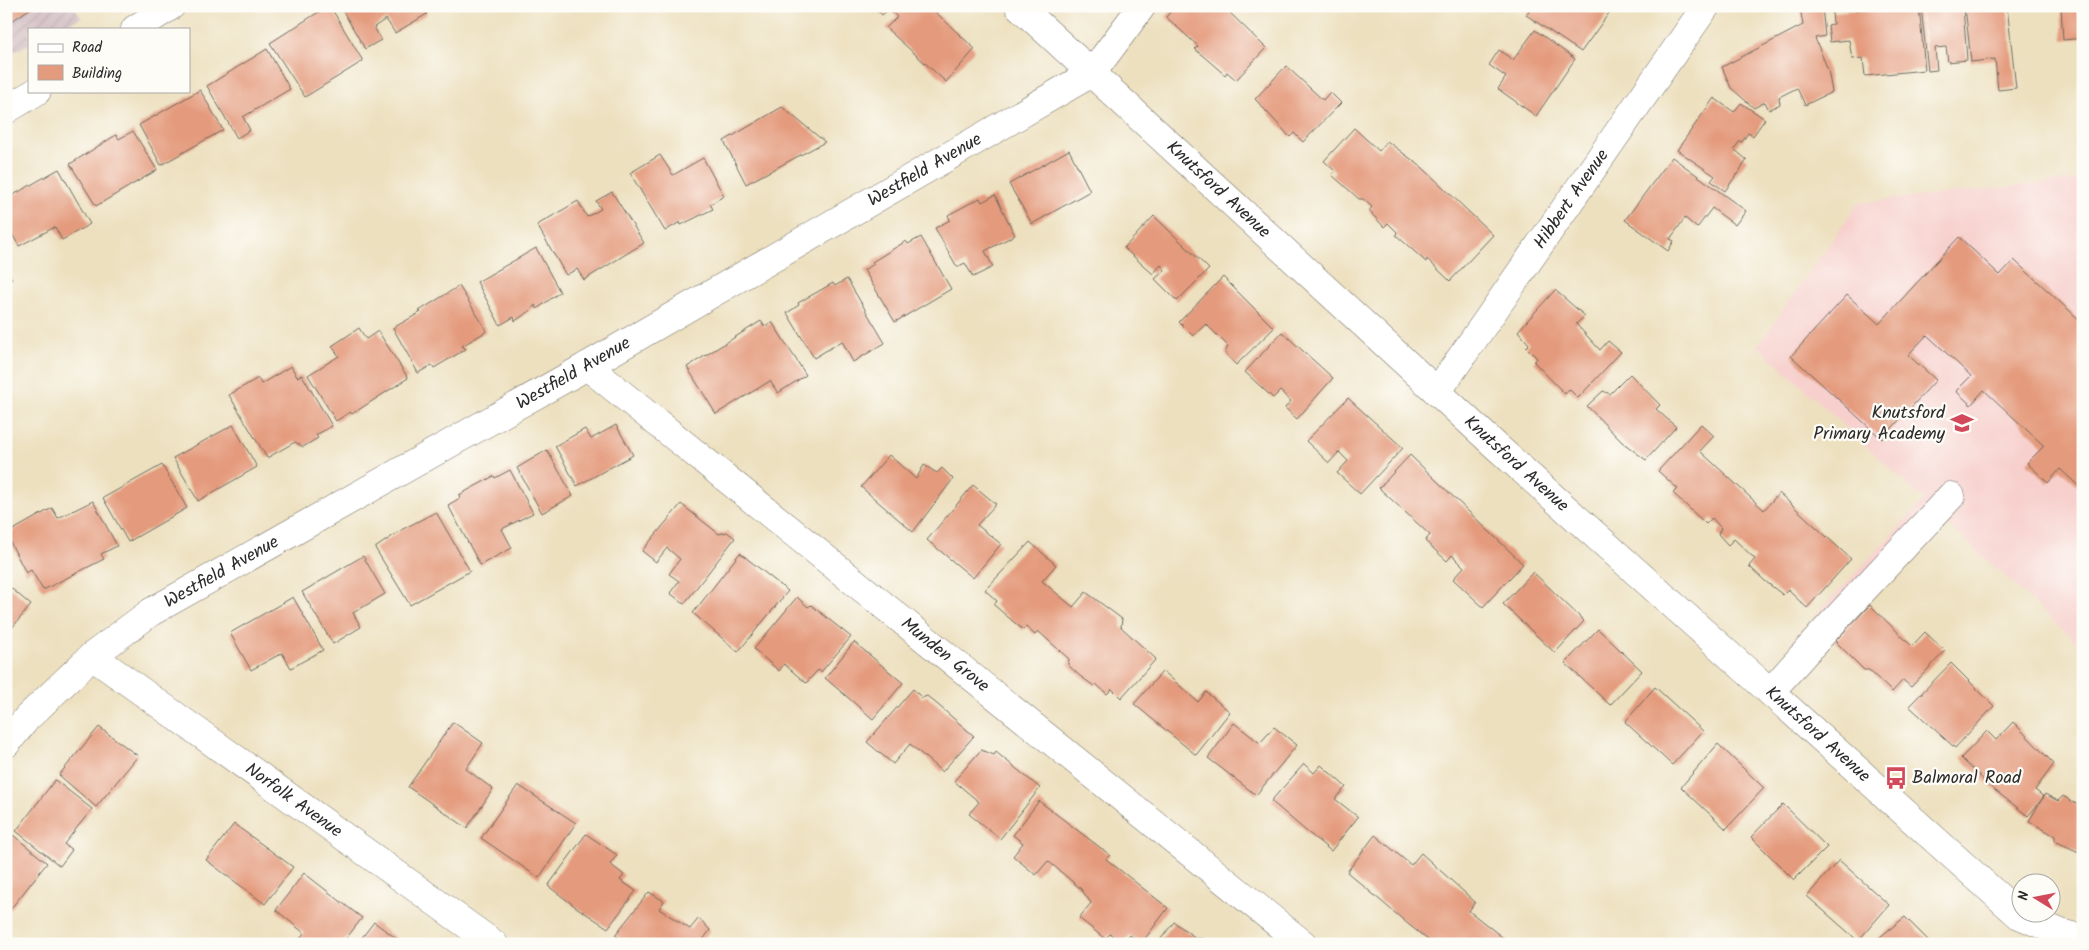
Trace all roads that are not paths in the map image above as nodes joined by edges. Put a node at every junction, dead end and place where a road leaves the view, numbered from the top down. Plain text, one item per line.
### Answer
1 (171, 6) edge
2 (1019, 6) edge
3 (1142, 6) edge
4 (1706, 6) edge
5 (138, 28) edge
6 (1092, 73) junction
7 (35, 92) edge
8 (6, 110) edge
9 (587, 366) junction
10 (1437, 392) junction
11 (1951, 496) dead end
12 (92, 656) junction
13 (1770, 692) junction
14 (6, 744) edge
15 (2012, 909) edge
16 (2021, 922) edge
17 (2035, 922) edge
18 (2083, 939) edge
19 (494, 944) edge
20 (1303, 944) edge
21 (2028, 944) edge

1 - 5 street
2 - 6 street, Knutsford Avenue
3 - 6 street, Westfield Avenue
4 - 10 street, Hibbert Avenue
6 - 9 street, Westfield Avenue
6 - 10 street, Knutsford Avenue
7 - 8 street
9 - 12 street, Westfield Avenue
9 - 20 street, Munden Grove
10 - 13 street, Knutsford Avenue
11 - 13 street
12 - 14 street, Westfield Avenue
12 - 19 street, Norfolk Avenue
13 - 15 street, Knutsford Avenue
16 - 21 street
17 - 18 street, Knutsford Avenue

